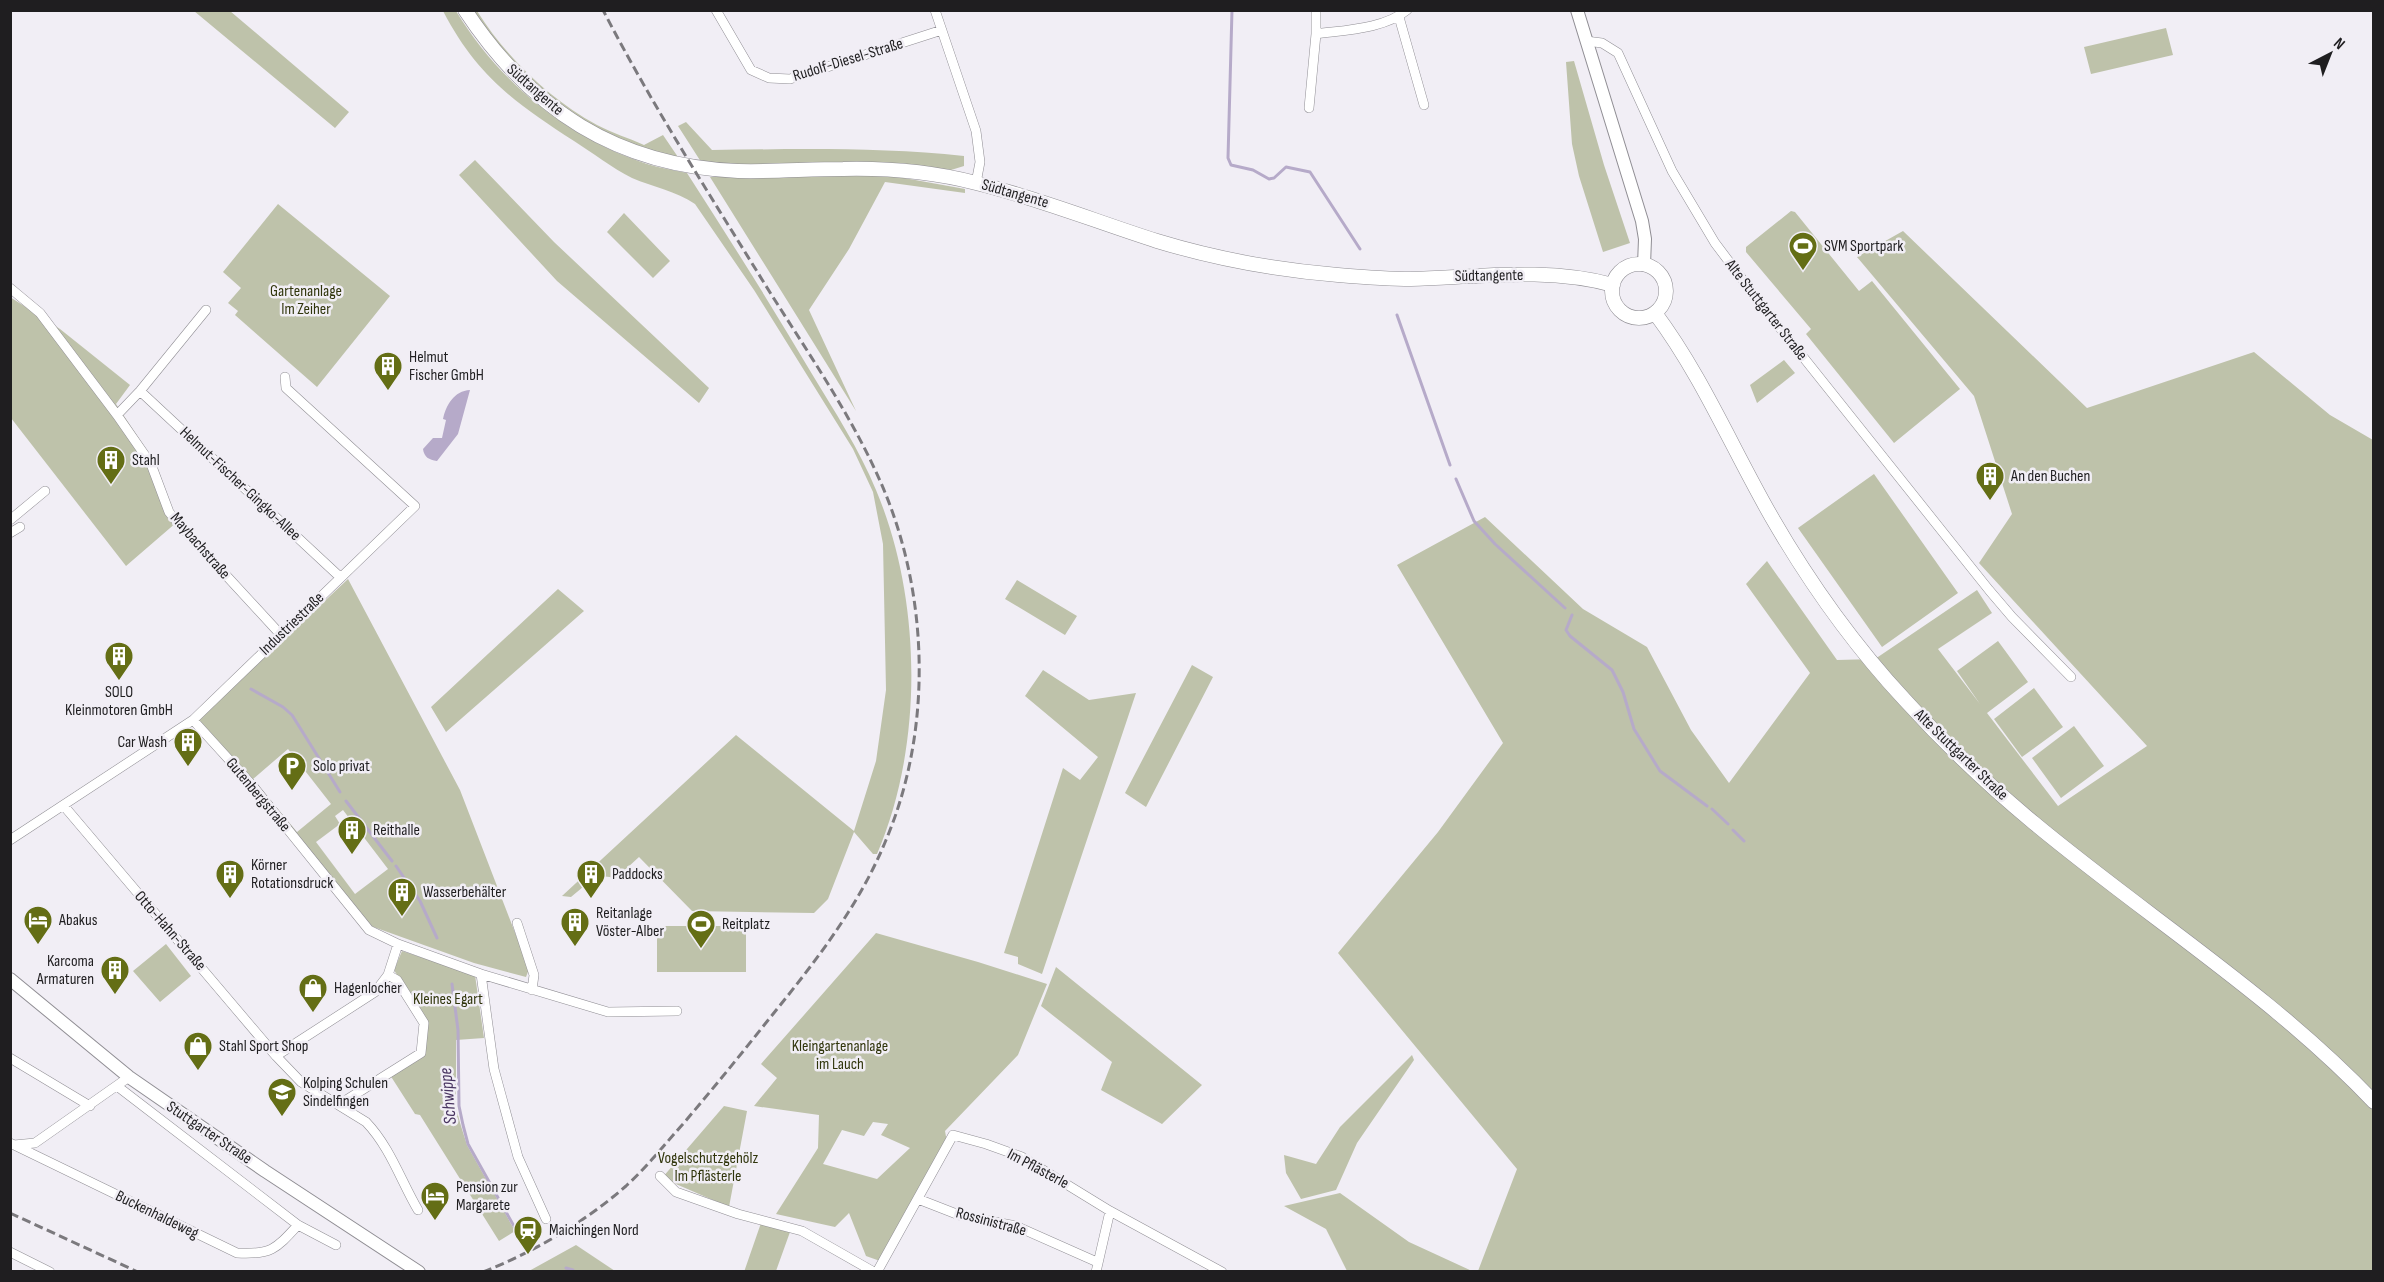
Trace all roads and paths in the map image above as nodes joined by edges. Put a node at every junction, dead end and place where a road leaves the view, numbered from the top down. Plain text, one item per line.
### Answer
1 (465, 10) edge
2 (716, 10) edge
3 (935, 10) edge
4 (1316, 10) edge
5 (1407, 10) edge
6 (1577, 10) edge
7 (1399, 17) junction
8 (942, 30) junction
9 (1316, 34) junction
10 (1586, 41) junction
11 (1424, 105) dead end
12 (1309, 108) dead end
13 (976, 183) junction
14 (1644, 265) junction
15 (1613, 285) junction
16 (10, 288) edge
17 (206, 310) dead end
18 (1655, 313) junction
19 (285, 377) dead end
20 (140, 391) junction
21 (117, 415) junction
22 (45, 491) dead end
23 (10, 520) edge
24 (20, 527) dead end
25 (10, 533) edge
26 (340, 577) junction
27 (281, 635) junction
28 (2071, 677) dead end
29 (193, 720) junction
30 (64, 806) junction
31 (10, 840) edge
32 (517, 923) dead end
33 (398, 944) junction
34 (481, 974) junction
35 (388, 975) junction
36 (10, 979) edge
37 (532, 990) junction
38 (677, 1011) dead end
39 (276, 1056) junction
40 (10, 1058) edge
41 (129, 1077) junction
42 (117, 1086) junction
43 (2373, 1102) edge
44 (90, 1106) junction
45 (340, 1106) junction
46 (12, 1144) edge
47 (660, 1176) dead end
48 (918, 1199) junction
49 (418, 1210) dead end
50 (1110, 1211) junction
51 (546, 1219) dead end
52 (298, 1225) junction
53 (336, 1245) dead end
54 (10, 1252) edge
55 (1096, 1267) edge
56 (50, 1272) edge
57 (418, 1272) edge
58 (875, 1272) edge
59 (1222, 1272) edge

1 - 13 main road, Südtangente
2 - 8 street, Rudolf-Diesel-Straße
3 - 8 street
4 - 9 street
5 - 7 street
6 - 10 street
7 - 9 street
7 - 11 street
8 - 13 street
9 - 12 street
10 - 14 street
10 - 28 street, Alte Stuttgarter Straße
13 - 15 main road, Südtangente
14 - 15 main road
14 - 18 main road
15 - 18 main road
16 - 21 street, Maybachstraße
17 - 20 street
18 - 43 main road, Alte Stuttgarter Straße
19 - 26 street, Industriestraße
20 - 21 street
20 - 26 street, Helmut-Fischer-Gingko-Allee
21 - 27 street, Maybachstraße
22 - 23 street
24 - 25 street
26 - 27 street, Industriestraße
27 - 29 street, Industriestraße
29 - 30 street, Industriestraße
29 - 33 street, Gutenbergstraße
30 - 31 street, Industriestraße
30 - 39 street, Otto-Hahn-Straße
32 - 37 street
33 - 34 street
33 - 35 street
34 - 37 street
34 - 51 street
35 - 39 street
35 - 45 street
36 - 41 street, Stuttgarter Straße
37 - 38 street
39 - 45 street, Otto-Hahn-Straße
40 - 44 street
41 - 42 street, Buckenhaldeweg
41 - 57 street, Stuttgarter Straße
42 - 44 street, Buckenhaldeweg
42 - 52 street, Stuttgarter Straße
44 - 46 street, Buckenhaldeweg
45 - 49 street, Otto-Hahn-Straße
46 - 52 street, Buckenhaldeweg
47 - 58 street, Im Pflästerle
48 - 50 street, Im Pflästerle
48 - 55 street, Rossinistraße
48 - 58 street, Im Pflästerle
50 - 55 street
50 - 59 street, Im Pflästerle
52 - 53 street, Stuttgarter Straße
54 - 56 street

